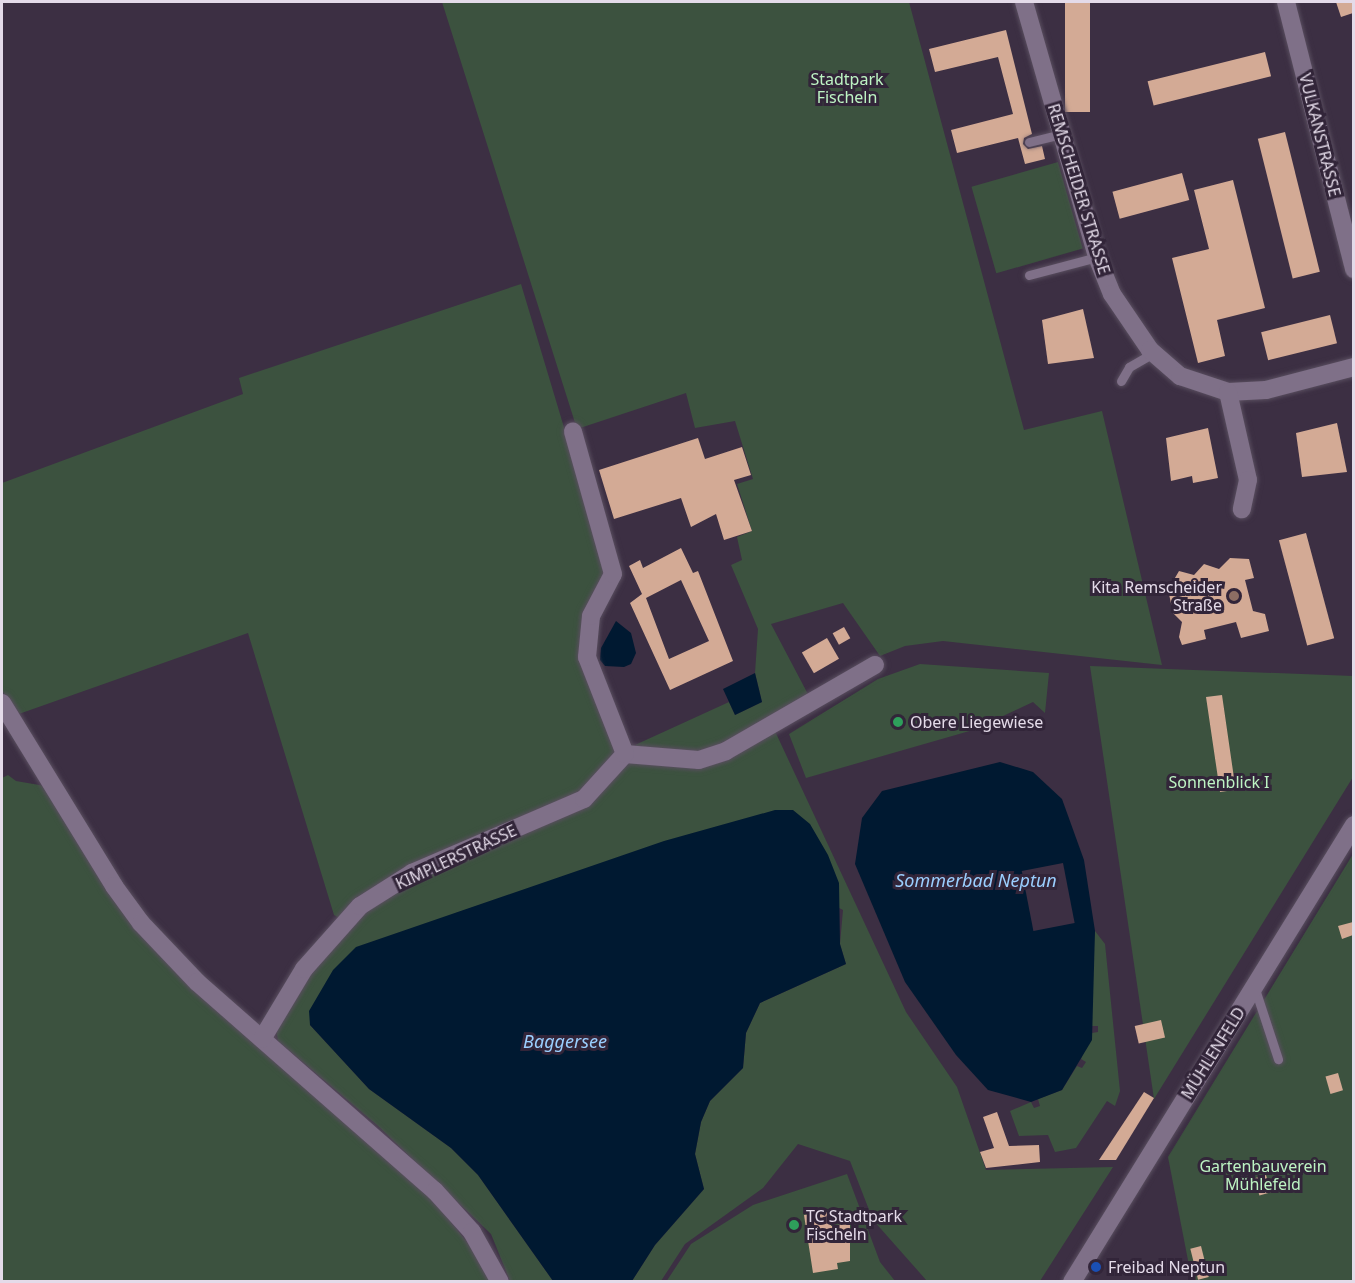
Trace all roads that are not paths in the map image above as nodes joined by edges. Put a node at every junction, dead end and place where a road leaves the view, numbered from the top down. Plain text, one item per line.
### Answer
1 (1024, 2) edge
2 (1287, 2) edge
3 (1061, 134) junction
4 (1029, 142) dead end
5 (1097, 257) junction
6 (1353, 269) edge
7 (1029, 275) dead end
8 (1153, 353) junction
9 (1353, 368) edge
10 (1120, 381) dead end
11 (1228, 392) junction
12 (573, 432) dead end
13 (1242, 509) dead end
14 (875, 665) dead end
15 (2, 703) edge
16 (625, 754) junction
17 (1353, 825) edge
18 (1254, 986) junction
19 (262, 1039) junction
20 (1278, 1059) dead end
21 (500, 1281) edge
22 (1072, 1281) edge

1 - 3 street, REMSCHEIDER STRASSE
2 - 6 street, VULKANSTRASSE
3 - 4 lane
3 - 5 street, REMSCHEIDER STRASSE
5 - 7 lane
5 - 8 street, REMSCHEIDER STRASSE
8 - 10 lane
8 - 11 street, REMSCHEIDER STRASSE
9 - 11 street, REMSCHEIDER STRASSE
11 - 13 street
12 - 16 street
14 - 16 street
15 - 19 street
16 - 19 street, KIMPLERSTRASSE
17 - 18 street, MÜHLENFELD
18 - 20 lane
18 - 22 street, MÜHLENFELD
19 - 21 street

